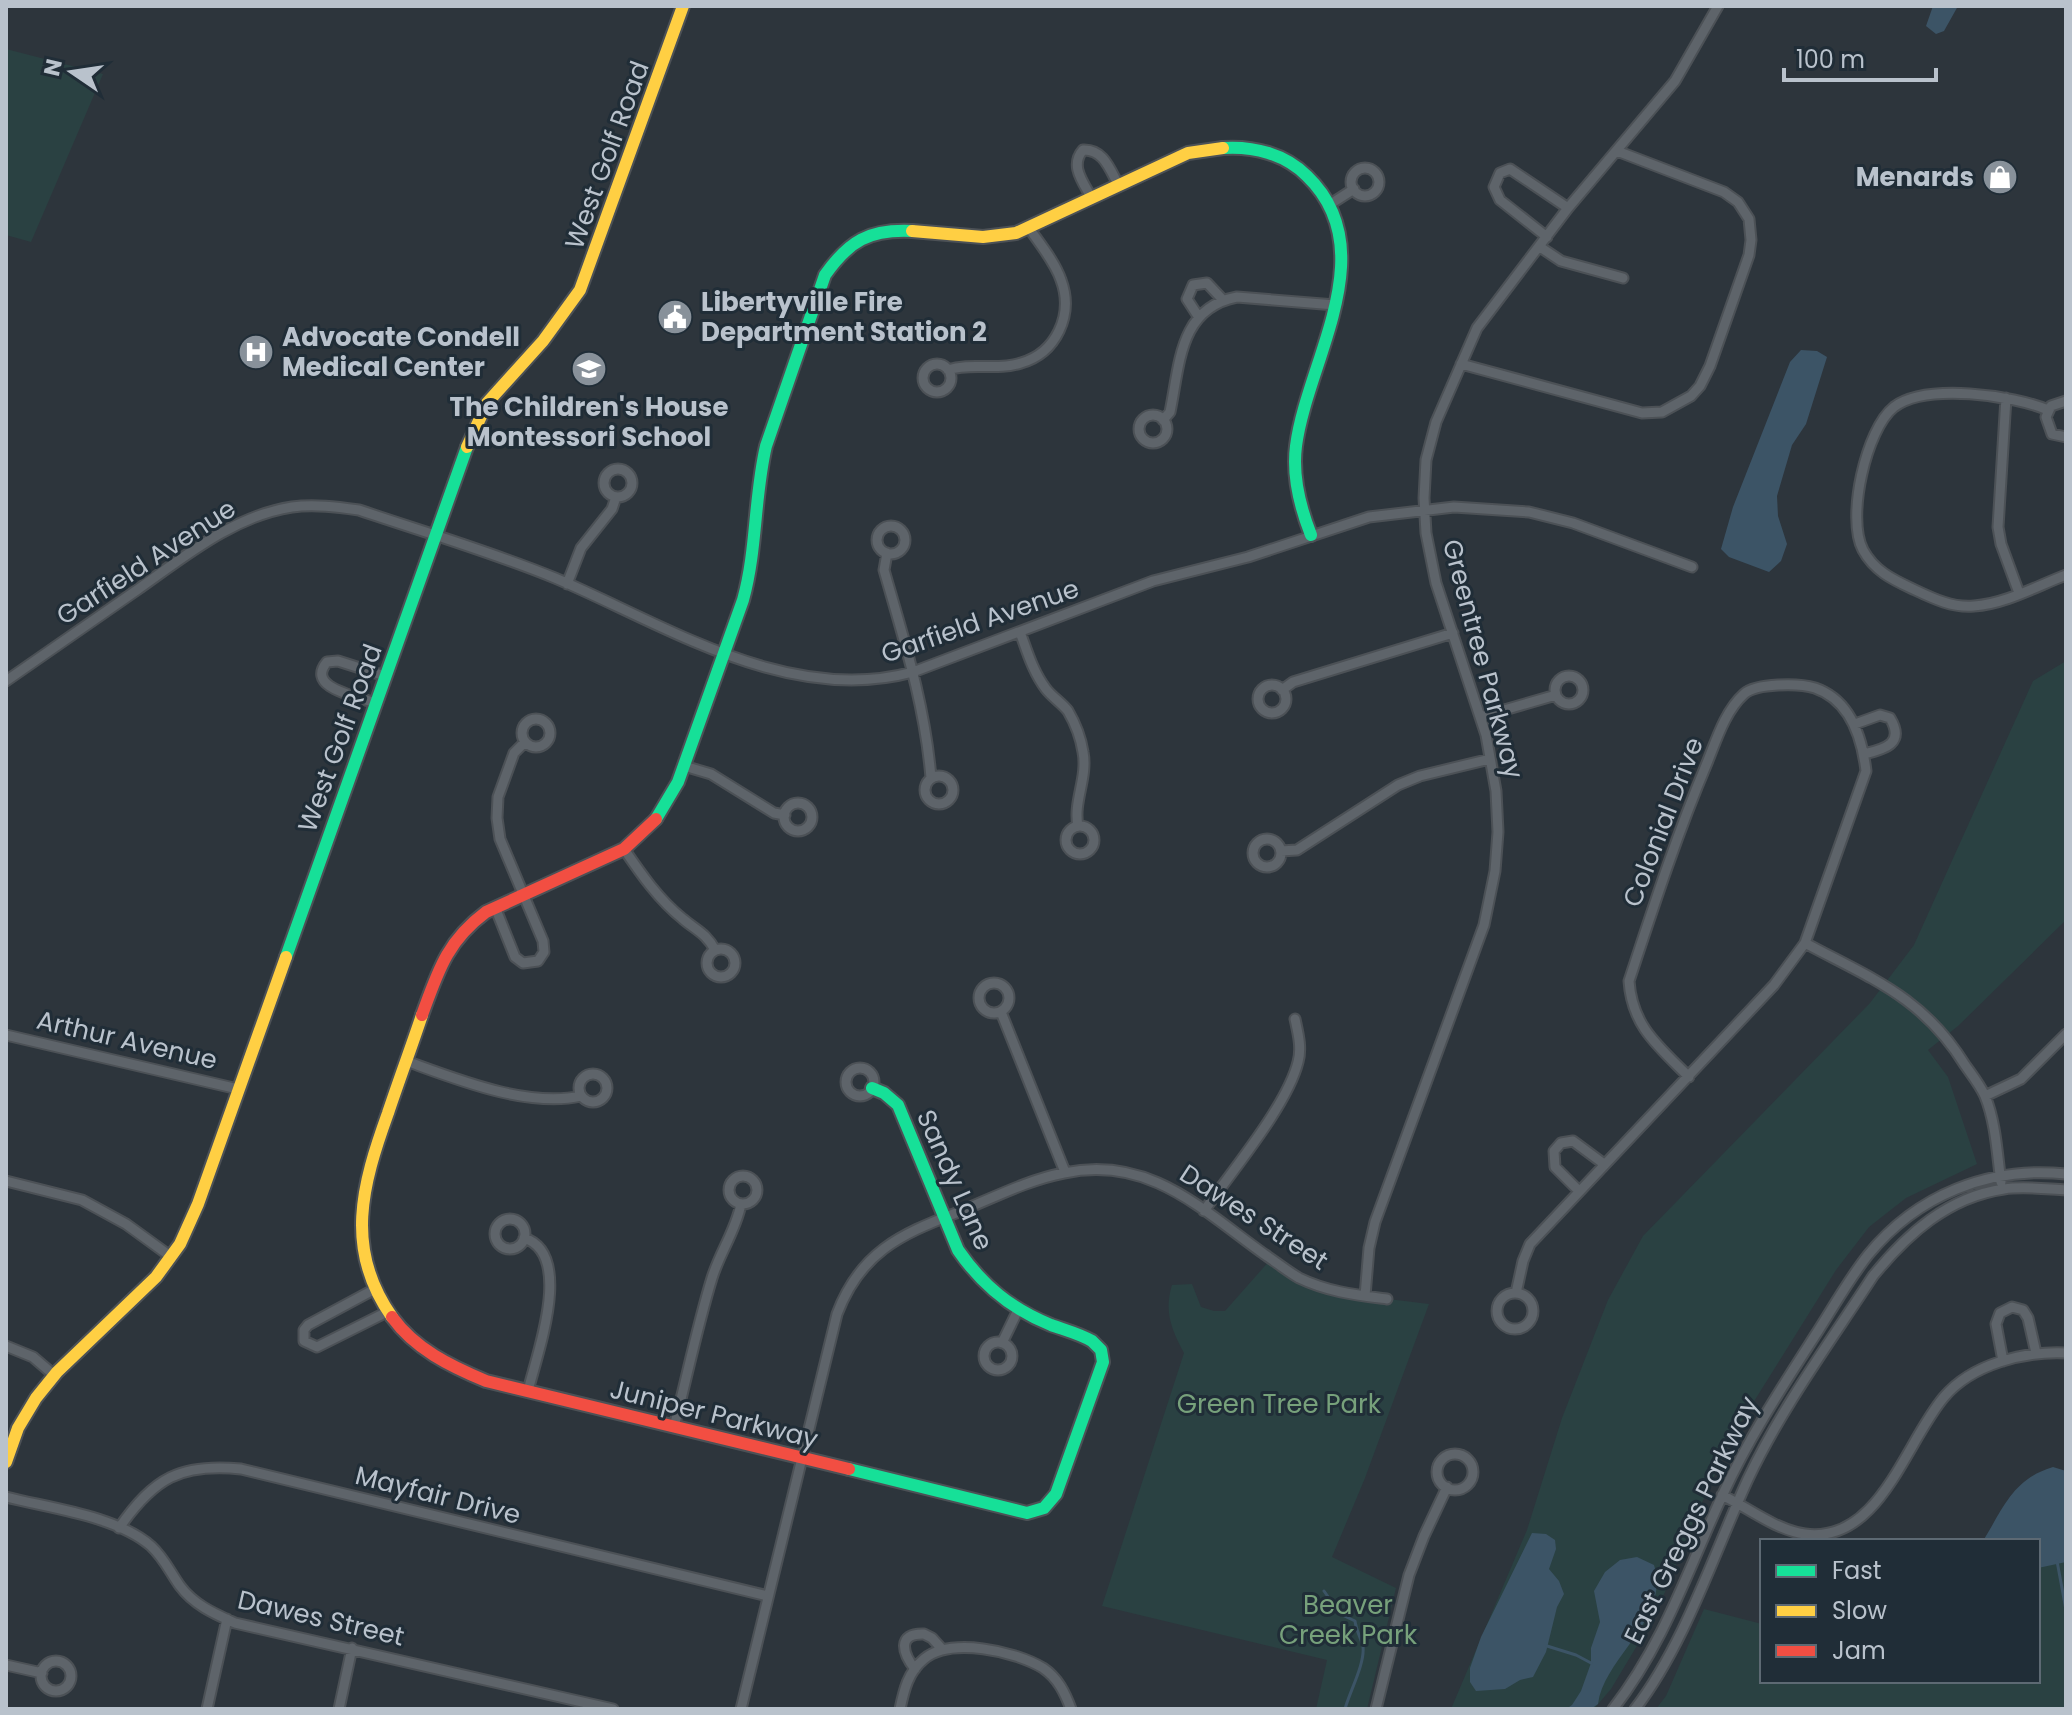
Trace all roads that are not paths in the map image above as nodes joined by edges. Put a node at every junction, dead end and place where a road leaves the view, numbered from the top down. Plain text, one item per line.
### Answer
1 (683, 6) edge
2 (1718, 6) edge
3 (1617, 151) junction
4 (1119, 186) junction
5 (1354, 189) dead end
6 (1092, 199) junction
7 (1329, 205) junction
8 (1568, 208) junction
9 (1029, 228) junction
10 (1547, 237) junction
11 (1540, 247) junction
12 (1623, 278) dead end
13 (1223, 300) junction
14 (1335, 305) junction
15 (1198, 316) junction
16 (1461, 364) junction
17 (948, 370) dead end
18 (2006, 398) junction
19 (2066, 401) edge
20 (2048, 410) junction
21 (1163, 420) dead end
22 (2066, 437) edge
23 (616, 497) dead end
24 (1425, 510) junction
25 (435, 535) junction
26 (1311, 535) junction
27 (887, 553) dead end
28 (1692, 567) dead end
29 (2066, 575) edge
30 (567, 584) junction
31 (2019, 593) junction
32 (1020, 632) junction
33 (1453, 633) junction
34 (724, 653) junction
35 (913, 672) junction
36 (385, 676) junction
37 (6, 681) edge
38 (1282, 690) dead end
39 (1556, 695) dead end
40 (375, 703) junction
41 (1480, 717) junction
42 (1855, 724) junction
43 (525, 742) dead end
44 (1864, 754) junction
45 (1490, 759) junction
46 (684, 766) junction
47 (931, 778) dead end
48 (785, 815) dead end
49 (1078, 826) dead end
50 (624, 849) junction
51 (1281, 851) dead end
52 (522, 894) junction
53 (495, 907) junction
54 (1805, 943) junction
55 (715, 950) dead end
56 (1001, 1012) dead end
57 (1295, 1019) dead end
58 (2066, 1034) edge
59 (6, 1035) edge
60 (406, 1061) junction
61 (1689, 1077) junction
62 (872, 1088) dead end
63 (238, 1089) junction
64 (581, 1096) dead end
65 (1985, 1096) junction
66 (1604, 1164) junction
67 (1065, 1172) junction
68 (2066, 1174) edge
69 (2001, 1176) junction
70 (6, 1181) edge
71 (2002, 1189) junction
72 (2066, 1190) edge
73 (1579, 1191) junction
74 (741, 1204) dead end
75 (1204, 1211) junction
76 (944, 1217) junction
77 (524, 1238) dead end
78 (170, 1256) junction
79 (375, 1289) junction
80 (1516, 1293) dead end
81 (1365, 1296) junction
82 (1387, 1299) dead end
83 (1018, 1310) junction
84 (387, 1312) junction
85 (1002, 1343) dead end
86 (6, 1346) edge
87 (2036, 1353) junction
88 (2066, 1353) edge
89 (2003, 1361) junction
90 (54, 1375) junction
91 (528, 1391) junction
92 (674, 1427) junction
93 (802, 1459) junction
94 (6, 1462) edge
95 (1447, 1487) dead end
96 (1722, 1495) junction
97 (6, 1497) edge
98 (1739, 1503) junction
99 (1050, 1504) joint
100 (119, 1528) junction
101 (768, 1596) junction
102 (227, 1619) junction
103 (352, 1648) junction
104 (941, 1648) junction
105 (6, 1665) edge
106 (915, 1669) junction
107 (42, 1673) dead end
108 (207, 1709) edge
109 (339, 1709) edge
110 (613, 1709) edge
111 (741, 1709) edge
112 (900, 1709) edge
113 (1071, 1709) edge
114 (1376, 1709) edge
115 (1613, 1709) edge
116 (1635, 1709) edge

1 - 25 street, West Golf Road
2 - 3 street, Greentree Parkway
3 - 8 street, Greentree Parkway
3 - 16 street
4 - 6 street, Juniper Parkway
4 - 6 street
4 - 7 street, Juniper Parkway
5 - 7 street
6 - 9 street, Juniper Parkway
7 - 14 street, Juniper Parkway
8 - 10 street, Greentree Parkway
8 - 10 street
9 - 17 street
9 - 34 street, Juniper Parkway
10 - 11 street, Greentree Parkway
11 - 12 street
11 - 16 street, Greentree Parkway
13 - 14 street
13 - 15 street
13 - 15 street
14 - 26 street, Juniper Parkway
15 - 21 street
16 - 24 street, Greentree Parkway
18 - 20 street
18 - 31 street
18 - 31 street
19 - 20 street
20 - 22 street
23 - 30 street
24 - 26 street, Garfield Avenue
24 - 28 street, Garfield Avenue
24 - 33 street, Greentree Parkway
25 - 30 street, Garfield Avenue
25 - 36 street, West Golf Road
25 - 37 street, Garfield Avenue
26 - 32 street, Garfield Avenue
27 - 35 street
29 - 31 street
30 - 34 street, Garfield Avenue
32 - 35 street, Garfield Avenue
32 - 49 street
33 - 38 street
33 - 41 street, Greentree Parkway
34 - 35 street, Garfield Avenue
34 - 46 street, Juniper Parkway
35 - 47 street
36 - 40 street, West Golf Road
36 - 40 street
39 - 41 street
40 - 63 street, West Golf Road
41 - 45 street, Greentree Parkway
42 - 44 street, Colonial Drive
42 - 44 street
42 - 61 street, Colonial Drive
43 - 52 street
44 - 54 street, Colonial Drive
45 - 51 street
45 - 81 street, Greentree Parkway
46 - 48 street
46 - 50 street, Juniper Parkway
50 - 52 street, Juniper Parkway
50 - 55 street
52 - 53 street, Juniper Parkway
52 - 53 street
53 - 60 street, Juniper Parkway
54 - 61 street, Colonial Drive
54 - 65 street
56 - 67 street
57 - 75 street
58 - 65 street
59 - 63 street, Arthur Avenue
60 - 64 street
60 - 79 street, Juniper Parkway
61 - 66 street, Colonial Drive
62 - 76 street, Sandy Lane
63 - 78 street, West Golf Road
65 - 69 street
66 - 73 street, Colonial Drive
66 - 73 street
67 - 75 street, Dawes Street
67 - 76 street, Dawes Street
68 - 69 street, East Greggs Parkway
69 - 71 street
69 - 96 street, East Greggs Parkway
70 - 78 street
71 - 72 street, East Greggs Parkway
71 - 98 street, East Greggs Parkway
73 - 80 street, Colonial Drive
74 - 92 street
75 - 81 street, Dawes Street
76 - 83 street, Sandy Lane
76 - 93 street, Dawes Street
77 - 91 street
78 - 90 street, West Golf Road
79 - 84 street, Juniper Parkway
79 - 84 street
81 - 82 street, Dawes Street
83 - 85 street
83 - 99 street, Sandy Lane
84 - 91 street, Juniper Parkway
86 - 90 street
87 - 88 street
87 - 89 street
87 - 89 street
89 - 98 street
90 - 94 street, West Golf Road
91 - 92 street, Juniper Parkway
92 - 93 street, Juniper Parkway
93 - 99 street, Juniper Parkway
93 - 101 street, Dawes Street
95 - 114 street
96 - 98 street
96 - 115 street, East Greggs Parkway
97 - 100 street, Dawes Street
98 - 116 street, East Greggs Parkway
100 - 101 street, Mayfair Drive
100 - 102 street, Dawes Street
101 - 111 street, Dawes Street
102 - 103 street, Dawes Street
102 - 108 street
103 - 109 street
103 - 110 street, Dawes Street
104 - 106 street
104 - 106 street
104 - 113 street
105 - 107 street
106 - 112 street

